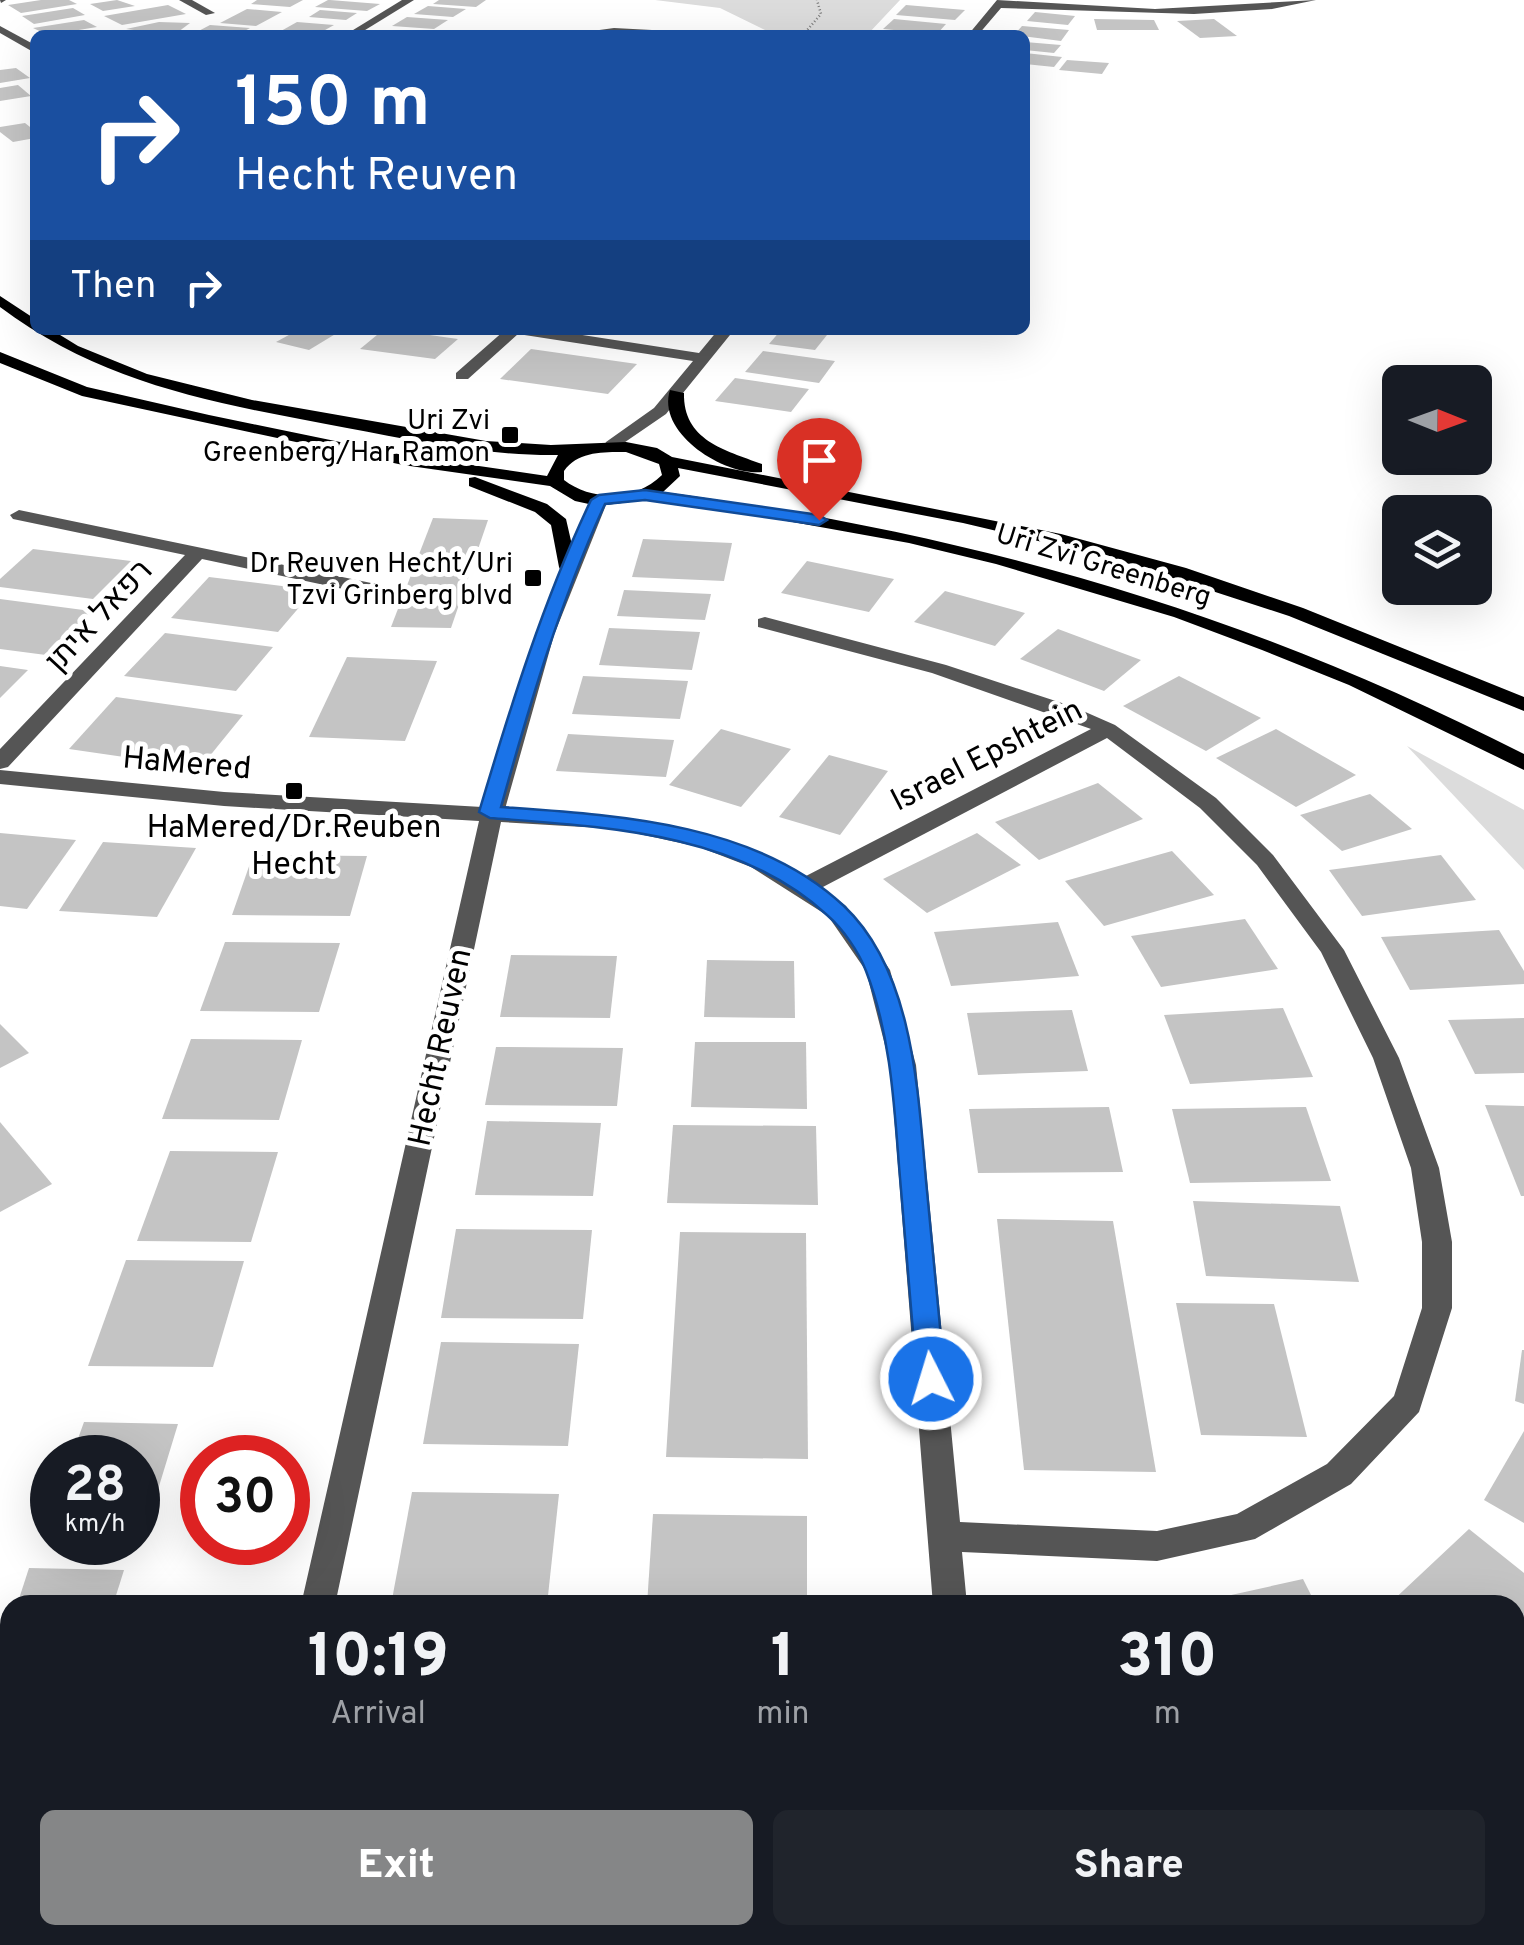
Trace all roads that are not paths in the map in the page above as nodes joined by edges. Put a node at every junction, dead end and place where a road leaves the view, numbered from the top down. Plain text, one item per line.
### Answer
1 (184, 0) edge
2 (409, 0) edge
3 (1267, 0) edge
4 (1311, 0) edge
5 (1000, 2) edge
6 (1280, 6) junction
7 (210, 13) dead end
8 (0, 29) edge
9 (358, 30) edge
10 (977, 30) edge
11 (30, 47) edge
12 (0, 300) edge
13 (30, 322) edge
14 (48, 335) edge
15 (511, 335) edge
16 (550, 335) edge
17 (722, 335) edge
18 (0, 357) edge
19 (703, 358) junction
20 (462, 376) dead end
21 (676, 393) junction
22 (660, 411) junction
23 (612, 446) junction
24 (584, 450) junction
25 (659, 457) junction
26 (403, 460) junction
27 (555, 482) junction
28 (793, 484) junction
29 (645, 495) junction
30 (599, 500) junction
31 (20, 515) dead end
32 (198, 552) junction
33 (568, 567) junction
34 (376, 590) dead end
35 (765, 622) dead end
36 (1524, 705) edge
37 (1108, 729) junction
38 (0, 762) edge
39 (1524, 763) edge
40 (0, 777) edge
41 (490, 812) junction
42 (804, 887) junction
43 (945, 1536) junction
44 (320, 1595) edge
45 (949, 1595) edge

1 - 7 street
2 - 9 street
3 - 6 street
4 - 6 street
5 - 6 street
5 - 10 street
8 - 11 street
12 - 13 main road
14 - 24 main road
15 - 20 street
16 - 19 street
17 - 19 street
18 - 26 main road
19 - 21 street
21 - 22 street
21 - 28 main road
22 - 23 street
22 - 25 street
23 - 24 main road, Uri Zvi Greenberg
23 - 25 main road, Uri Zvi Greenberg
24 - 27 main road
25 - 28 main road, Uri Zvi Greenberg
25 - 29 main road
26 - 27 main road
26 - 33 main road
27 - 30 main road
28 - 36 main road, Uri Zvi Greenberg
29 - 30 main road, Uri Zvi Greenberg
29 - 39 main road, Uri Zvi Greenberg
30 - 33 street, Hecht Reuven
31 - 32 street
32 - 34 street
32 - 38 street, רפאל איתן
33 - 41 street, Hecht Reuven
35 - 37 street
37 - 42 street, Israel Epshtein
37 - 43 street, Israel Epshtein
40 - 41 street, HaMered
41 - 42 street, HaMered
41 - 44 street, Hecht Reuven
42 - 43 street, HaMered
43 - 45 street, HaMered

